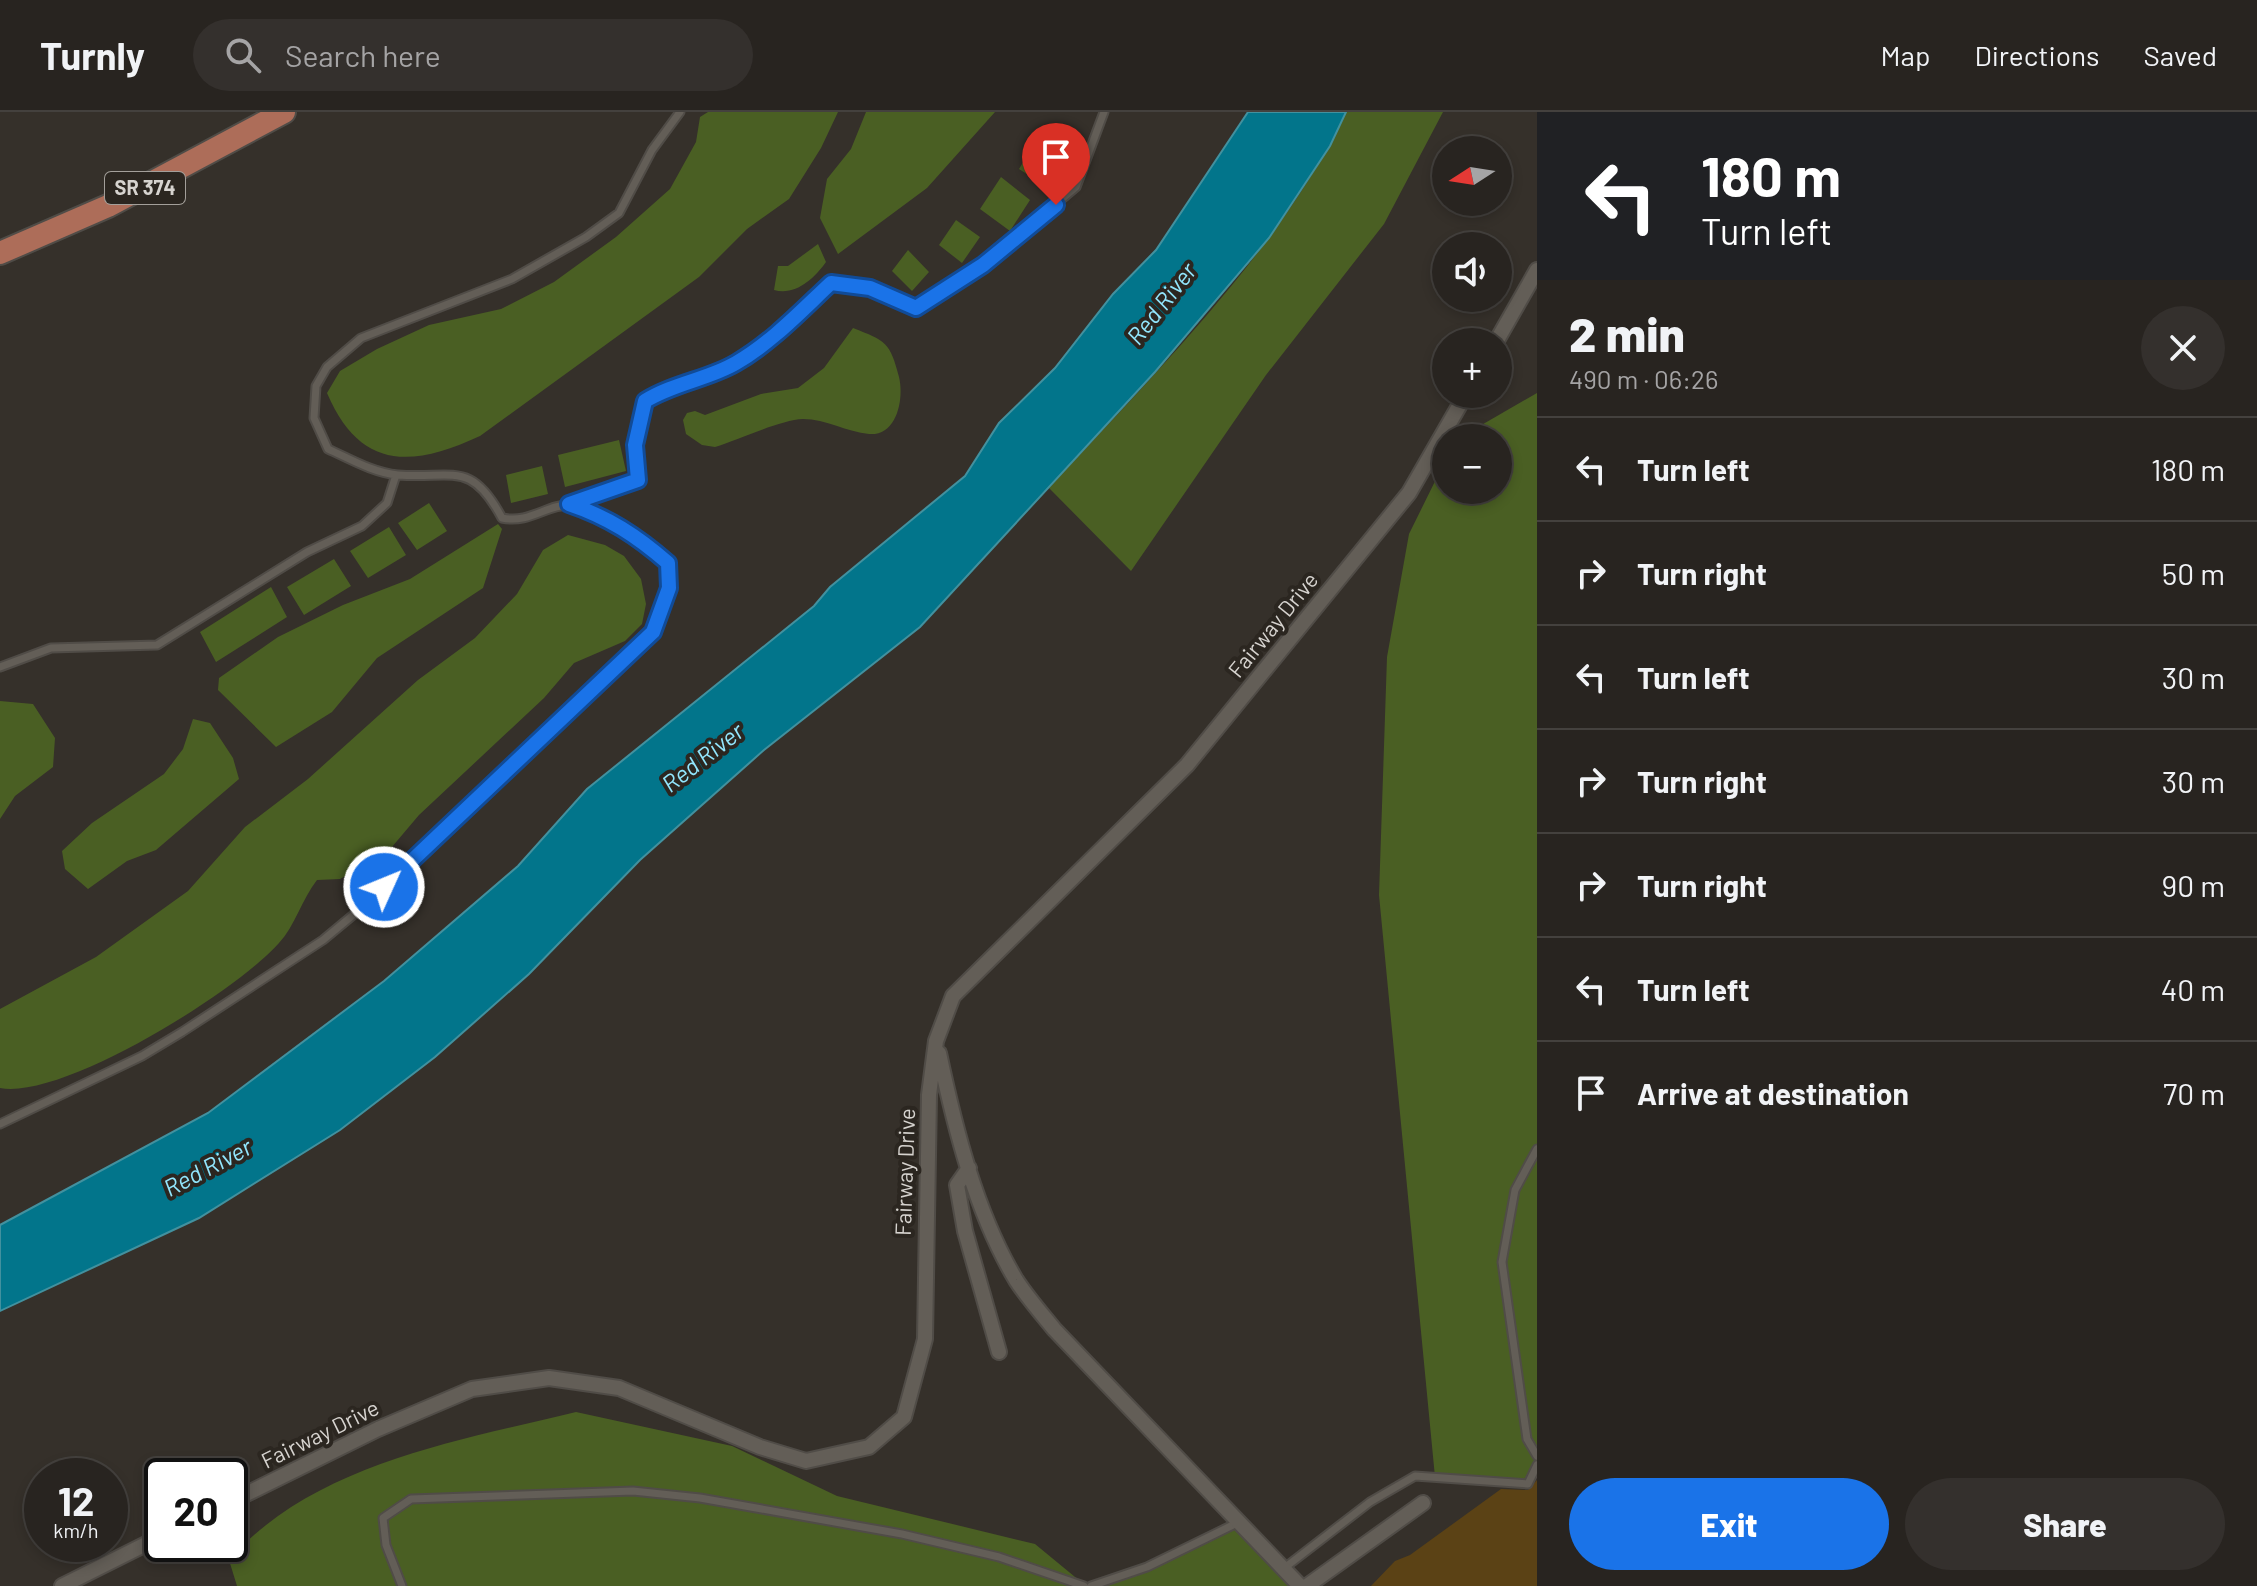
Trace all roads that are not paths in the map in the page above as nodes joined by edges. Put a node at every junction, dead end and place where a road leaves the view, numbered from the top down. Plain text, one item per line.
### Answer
1 (284, 112) edge
2 (680, 112) edge
3 (1104, 112) edge
4 (0, 253) edge
5 (1537, 270) edge
6 (1504, 328) edge
7 (1458, 408) edge
8 (396, 475) junction
9 (569, 504) junction
10 (0, 667) edge
11 (936, 1041) junction
12 (0, 1124) edge
13 (1537, 1149) edge
14 (969, 1168) junction
15 (999, 1352) dead end
16 (1537, 1456) edge
17 (1537, 1465) edge
18 (1528, 1484) junction
19 (1537, 1487) edge
20 (248, 1493) edge
21 (1423, 1503) dead end
22 (1237, 1523) junction
23 (144, 1545) edge
24 (1283, 1569) junction
25 (62, 1586) edge
26 (402, 1586) edge
27 (1084, 1586) edge
28 (1091, 1586) edge
29 (1300, 1586) edge
30 (1307, 1586) edge

1 - 4 main road, SR 374
2 - 8 lane
3 - 9 lane
5 - 6 street
7 - 11 street, Fairway Drive
8 - 9 lane
8 - 10 lane
9 - 12 lane
11 - 14 street
11 - 20 street, Fairway Drive
13 - 16 lane
14 - 15 street
14 - 22 street
17 - 18 lane
18 - 19 lane
18 - 24 lane
21 - 30 street
22 - 24 street
22 - 28 lane
23 - 25 street
24 - 29 street
26 - 27 lane

